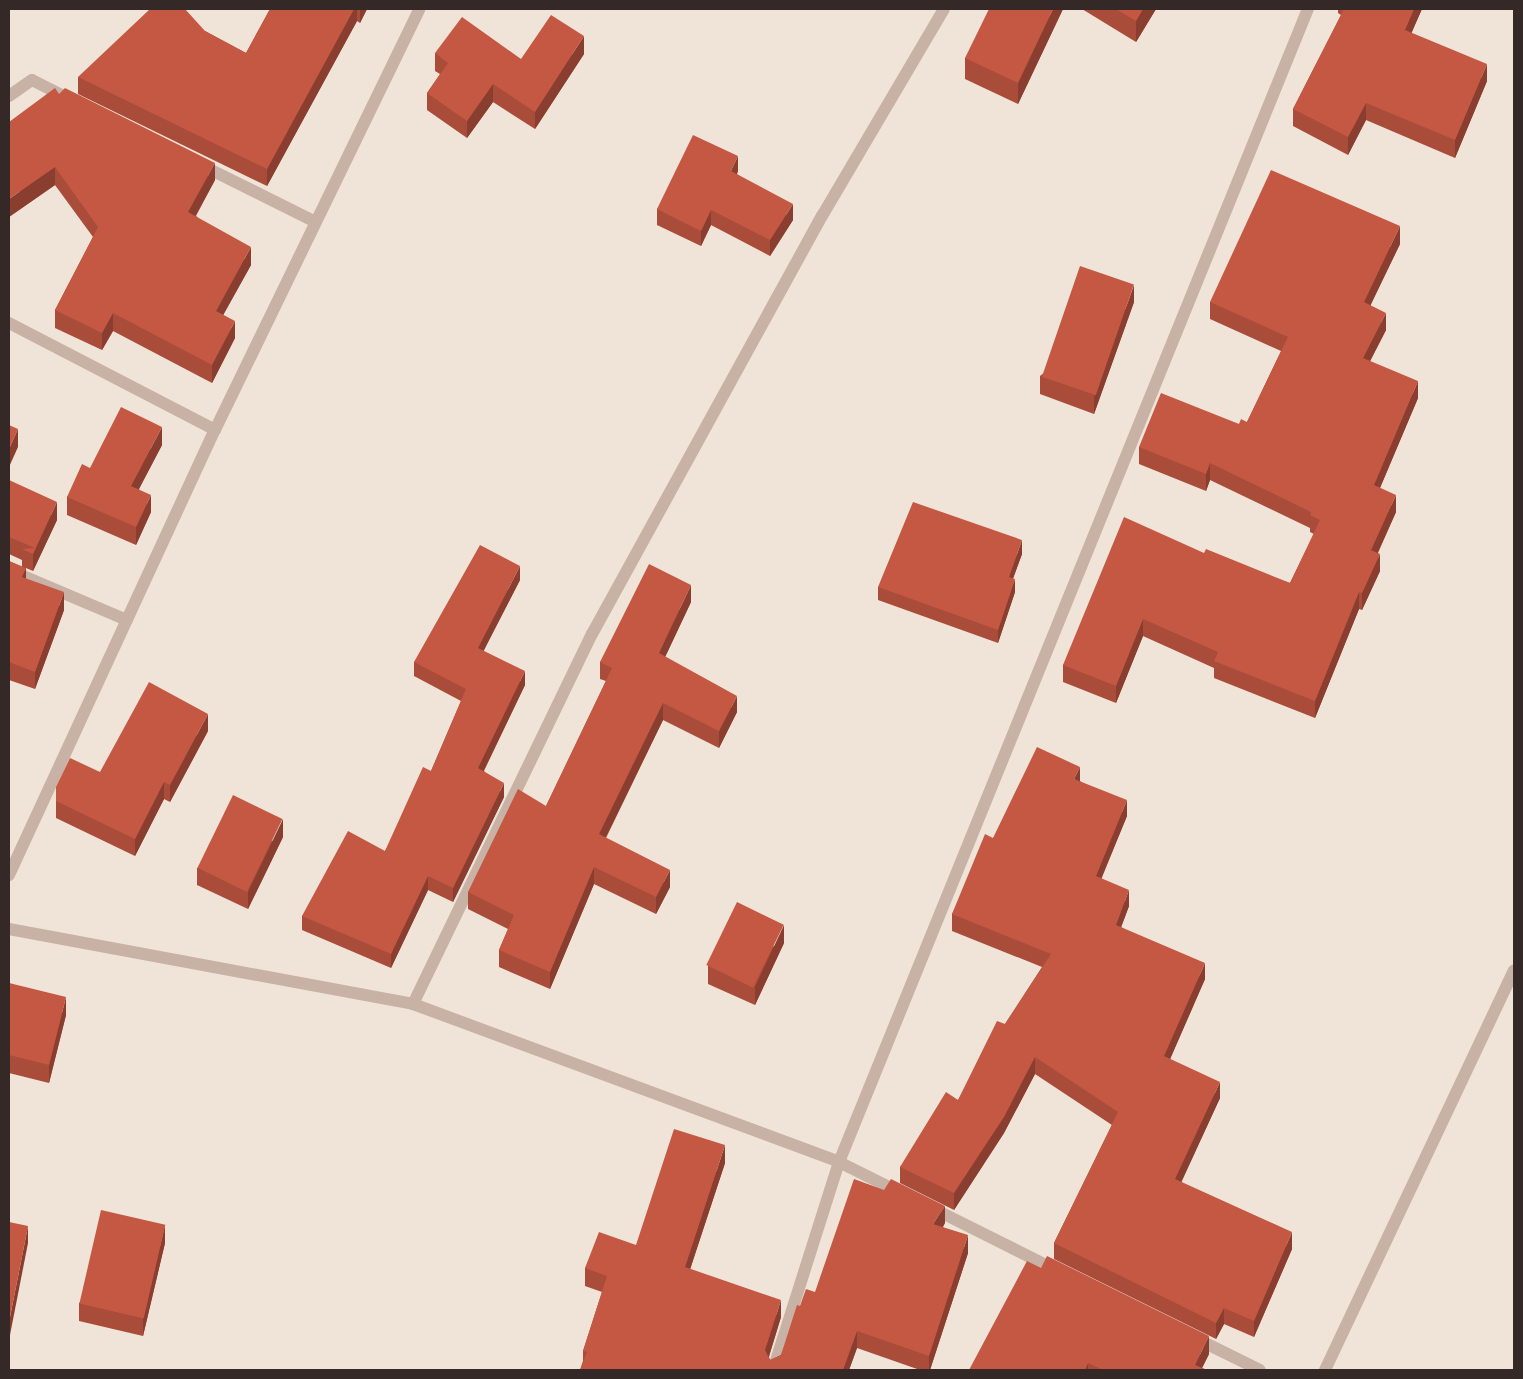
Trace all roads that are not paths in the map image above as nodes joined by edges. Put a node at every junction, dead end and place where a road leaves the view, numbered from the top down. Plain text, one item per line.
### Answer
1 (419, 9) edge
2 (944, 9) edge
3 (1308, 9) edge
4 (9, 96) edge
5 (76, 102) edge
6 (191, 160) edge
7 (314, 221) junction
8 (9, 323) edge
9 (215, 430) junction
10 (9, 570) edge
11 (127, 620) junction
12 (9, 875) edge
13 (9, 929) edge
14 (1514, 970) edge
15 (413, 1004) junction
16 (839, 1162) junction
17 (1072, 1277) edge
18 (1179, 1330) edge
19 (773, 1370) edge
20 (1260, 1370) edge
21 (1325, 1370) edge

1 - 7 street
2 - 15 street
3 - 16 street
4 - 5 street
6 - 7 street
7 - 9 street
8 - 9 street
9 - 11 street
10 - 11 street
11 - 12 street
13 - 15 street
14 - 21 street
15 - 16 street
16 - 17 street
16 - 19 street
18 - 20 street

